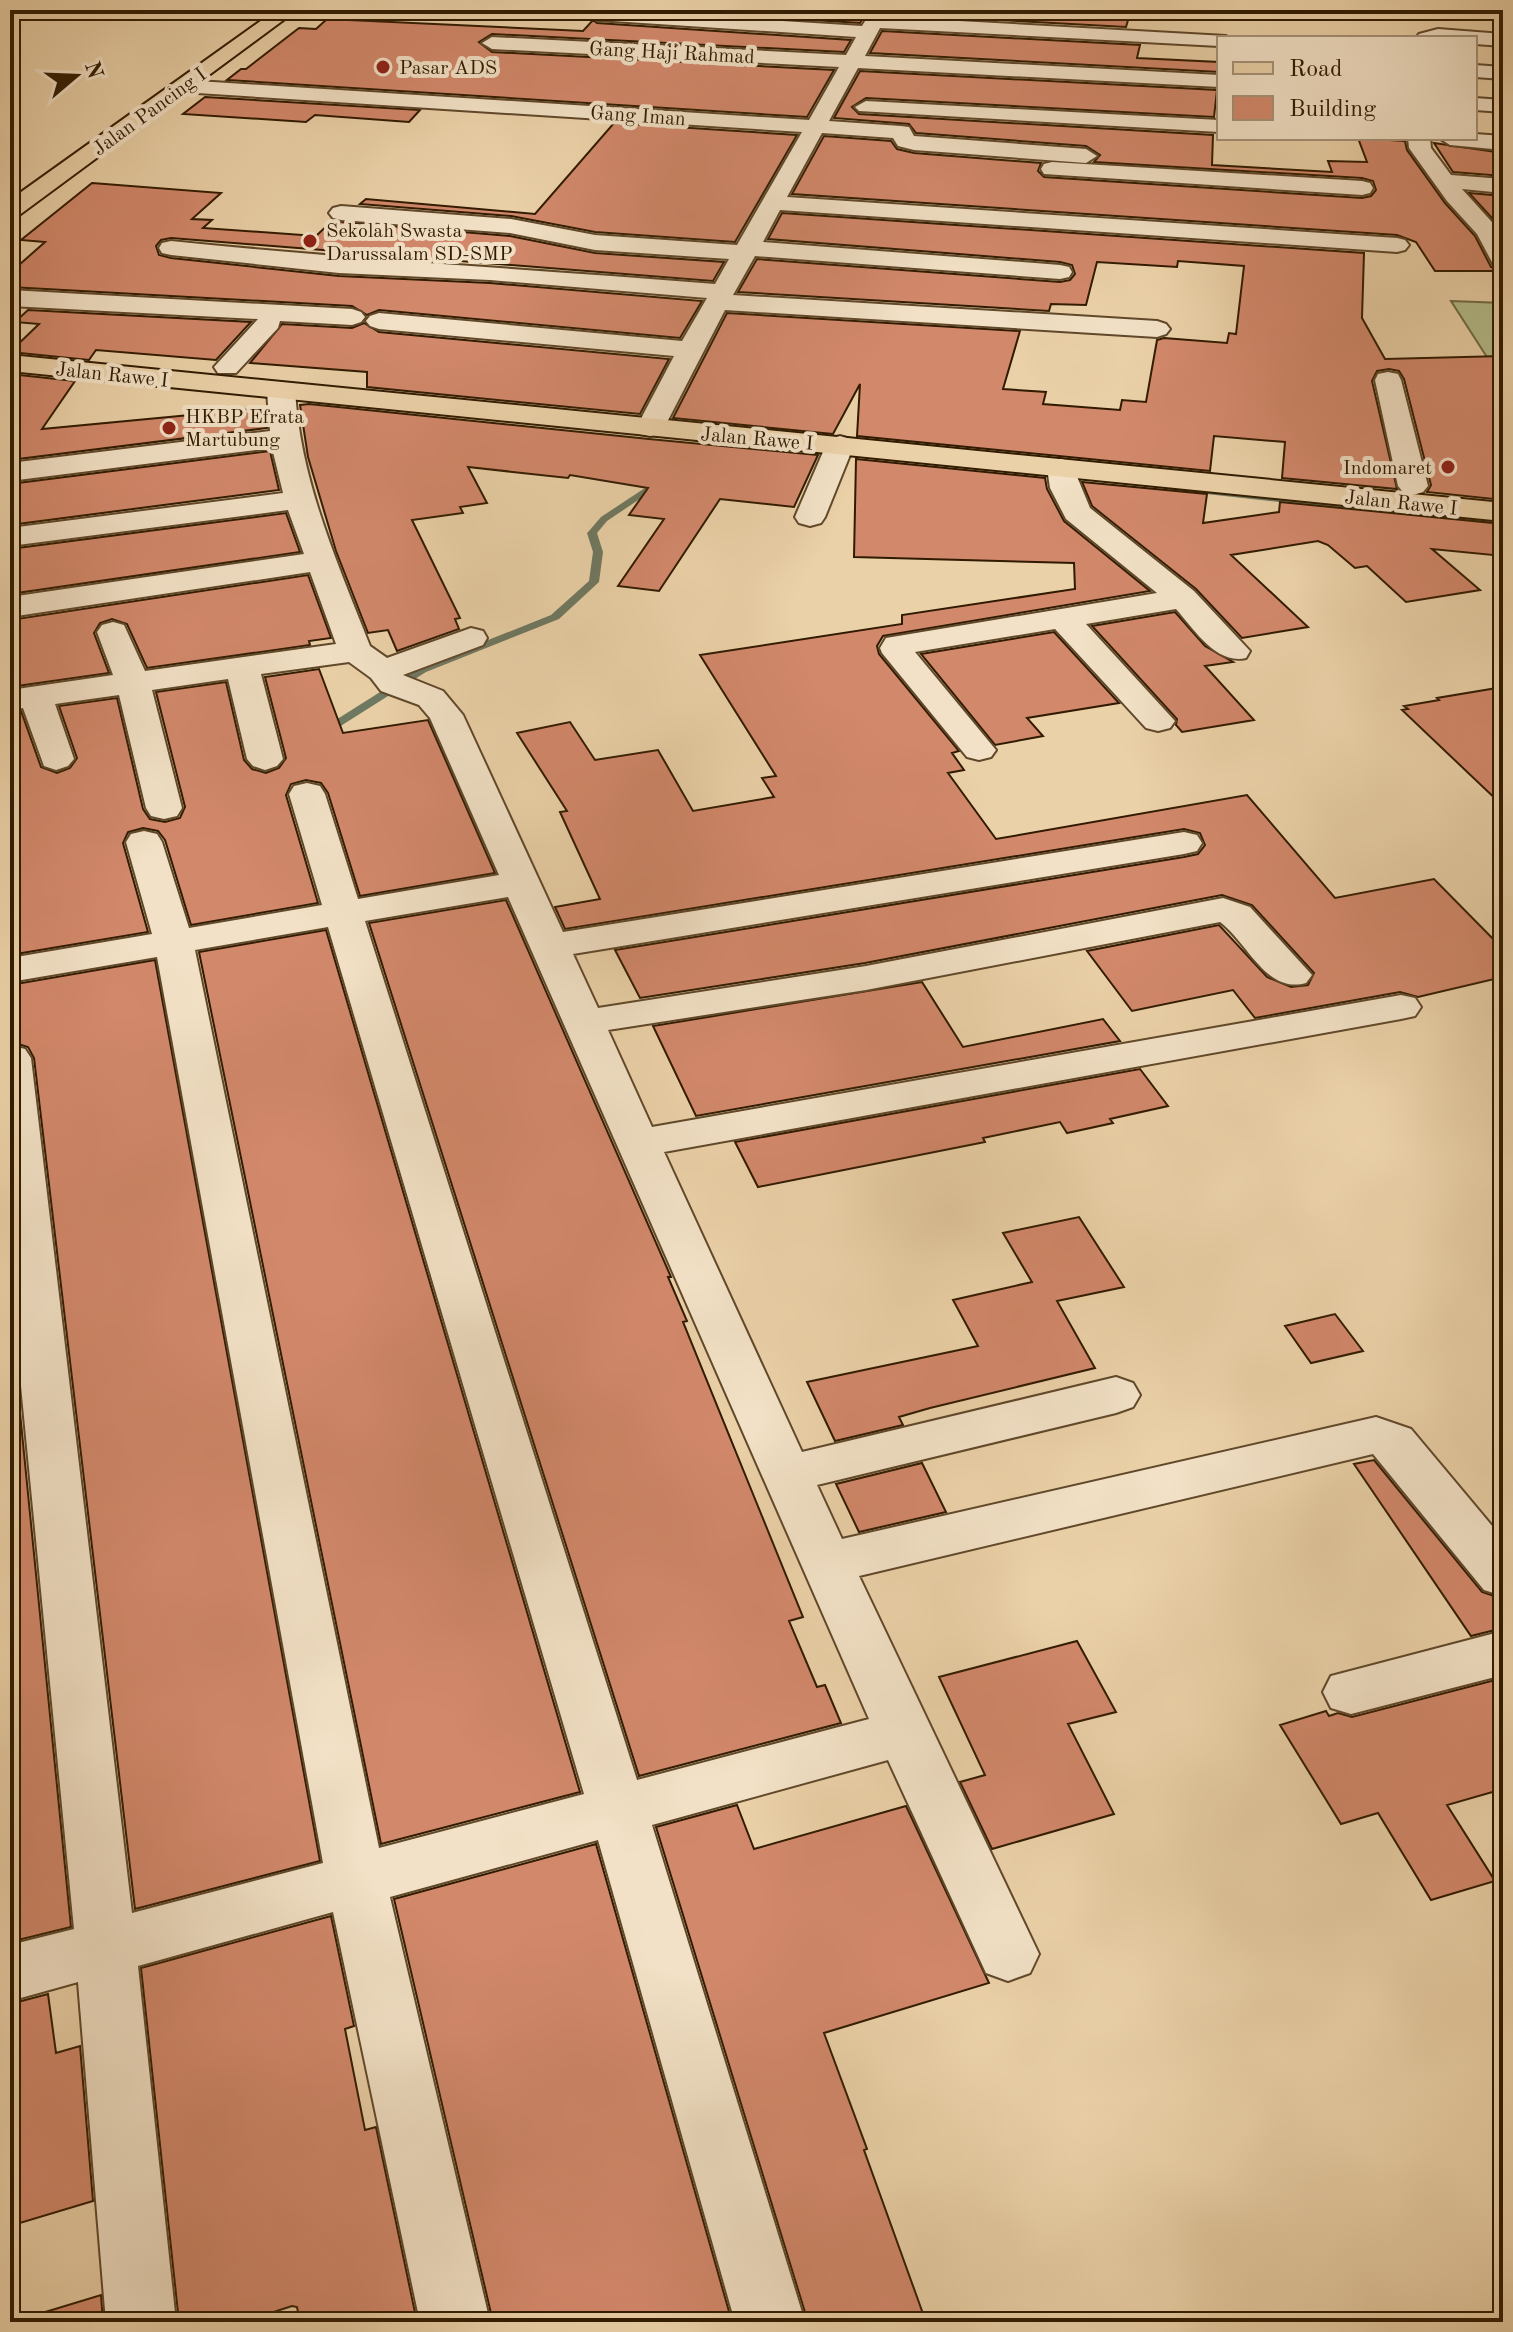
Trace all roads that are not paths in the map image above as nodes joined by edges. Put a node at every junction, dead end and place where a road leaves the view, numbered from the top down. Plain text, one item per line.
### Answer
1 (288, 10) edge
2 (604, 16) dead end
3 (875, 19) edge
4 (999, 19) dead end
5 (1477, 38) edge
6 (1217, 40) edge
7 (1503, 40) edge
8 (492, 43) dead end
9 (853, 61) junction
10 (534, 66) dead end
11 (566, 68) dead end
12 (1477, 71) edge
13 (1503, 73) edge
14 (1217, 81) edge
15 (813, 82) dead end
16 (840, 83) junction
17 (182, 86) junction
18 (1477, 104) edge
19 (828, 105) junction
20 (1503, 106) edge
21 (1217, 126) edge
22 (816, 127) junction
23 (1419, 140) edge
24 (1471, 140) edge
25 (1503, 143) edge
26 (1086, 156) dead end
27 (895, 160) dead end
28 (1444, 181) junction
29 (1503, 186) edge
30 (1362, 188) dead end
31 (773, 203) junction
32 (10, 211) edge
33 (341, 213) dead end
34 (1495, 232) edge
35 (1397, 245) dead end
36 (171, 248) dead end
37 (747, 251) junction
38 (1503, 261) edge
39 (1060, 272) dead end
40 (720, 297) junction
41 (10, 298) edge
42 (352, 317) dead end
43 (379, 321) dead end
44 (269, 323) dead end
45 (1157, 329) dead end
46 (10, 347) edge
47 (690, 350) junction
48 (10, 363) edge
49 (227, 367) junction
50 (1388, 380) dead end
51 (281, 391) junction
52 (654, 419) junction
53 (284, 438) junction
54 (838, 451) junction
55 (1061, 468) junction
56 (10, 472) edge
57 (1413, 486) junction
58 (1503, 495) edge
59 (299, 500) junction
60 (1503, 512) edge
61 (810, 517) dead end
62 (10, 537) edge
63 (320, 561) junction
64 (1183, 598) junction
65 (10, 607) edge
66 (1063, 618) junction
67 (113, 632) dead end
68 (471, 638) dead end
69 (355, 651) junction
70 (1234, 651) dead end
71 (242, 667) junction
72 (133, 683) junction
73 (402, 685) junction
74 (23, 698) edge
75 (1158, 721) dead end
76 (979, 750) dead end
77 (56, 759) dead end
78 (265, 759) dead end
79 (307, 794) dead end
80 (1184, 843) dead end
81 (522, 883) junction
82 (342, 913) junction
83 (174, 942) junction
84 (550, 946) junction
85 (10, 970) edge
86 (1292, 975) dead end
87 (1401, 1007) dead end
88 (584, 1022) junction
89 (10, 1058) edge
90 (639, 1143) junction
91 (1116, 1395) dead end
92 (787, 1474) junction
93 (827, 1563) junction
94 (1503, 1576) edge
95 (1503, 1653) edge
96 (1351, 1692) dead end
97 (903, 1733) junction
98 (618, 1810) junction
99 (356, 1880) junction
100 (106, 1948) junction
101 (1008, 1954) dead end
102 (10, 1973) edge
103 (141, 2322) edge
104 (455, 2322) edge
105 (770, 2322) edge

1 - 17 main road, Jalan Pancing I
2 - 3 street
3 - 4 street
3 - 6 street
3 - 9 street
5 - 7 street
8 - 9 street, Gang Haji Rahmad
9 - 14 street, Gang Haji Rahmad
9 - 16 street
10 - 11 street
12 - 13 street
15 - 16 street
16 - 19 street
17 - 22 street, Gang Iman
17 - 32 main road, Jalan Pancing I
18 - 20 street
19 - 21 street
19 - 22 street
22 - 26 street, Gang Iman
22 - 31 street
23 - 28 street
24 - 25 street
27 - 30 street
28 - 29 street
28 - 34 street
31 - 35 street
31 - 37 street
33 - 37 street
34 - 38 street
36 - 40 street
37 - 39 street
37 - 40 street
40 - 45 street
40 - 47 street
41 - 42 street
43 - 47 street
44 - 49 street
46 - 49 main road, Jalan Rawe I
47 - 52 street
48 - 51 main road, Jalan Rawe I
49 - 52 main road, Jalan Rawe I
50 - 57 street
51 - 52 main road, Jalan Rawe I
51 - 53 street
52 - 54 main road, Jalan Rawe I
52 - 57 main road, Jalan Rawe I
53 - 56 street
53 - 59 street
54 - 55 main road, Jalan Rawe I
54 - 61 street
55 - 60 main road, Jalan Rawe I
55 - 64 street
57 - 58 main road, Jalan Rawe I
59 - 62 street
59 - 63 street
63 - 65 street
63 - 69 street
64 - 66 street
64 - 70 street
66 - 75 street
66 - 76 street
67 - 72 street
68 - 73 street
69 - 71 street
69 - 73 street
71 - 72 street
71 - 78 street
72 - 74 street
72 - 83 street
73 - 81 street
74 - 77 street
79 - 82 street
80 - 84 street
81 - 82 street
81 - 84 street
82 - 83 street
82 - 98 street
83 - 85 street
83 - 99 street
84 - 88 street
86 - 88 street
87 - 90 street
88 - 90 street
89 - 100 street
90 - 92 street
91 - 92 street
92 - 93 street
93 - 94 street
93 - 97 street
95 - 96 street
97 - 98 street
97 - 101 street
98 - 99 street
98 - 105 street
99 - 100 street
99 - 104 street
100 - 102 street
100 - 103 street

